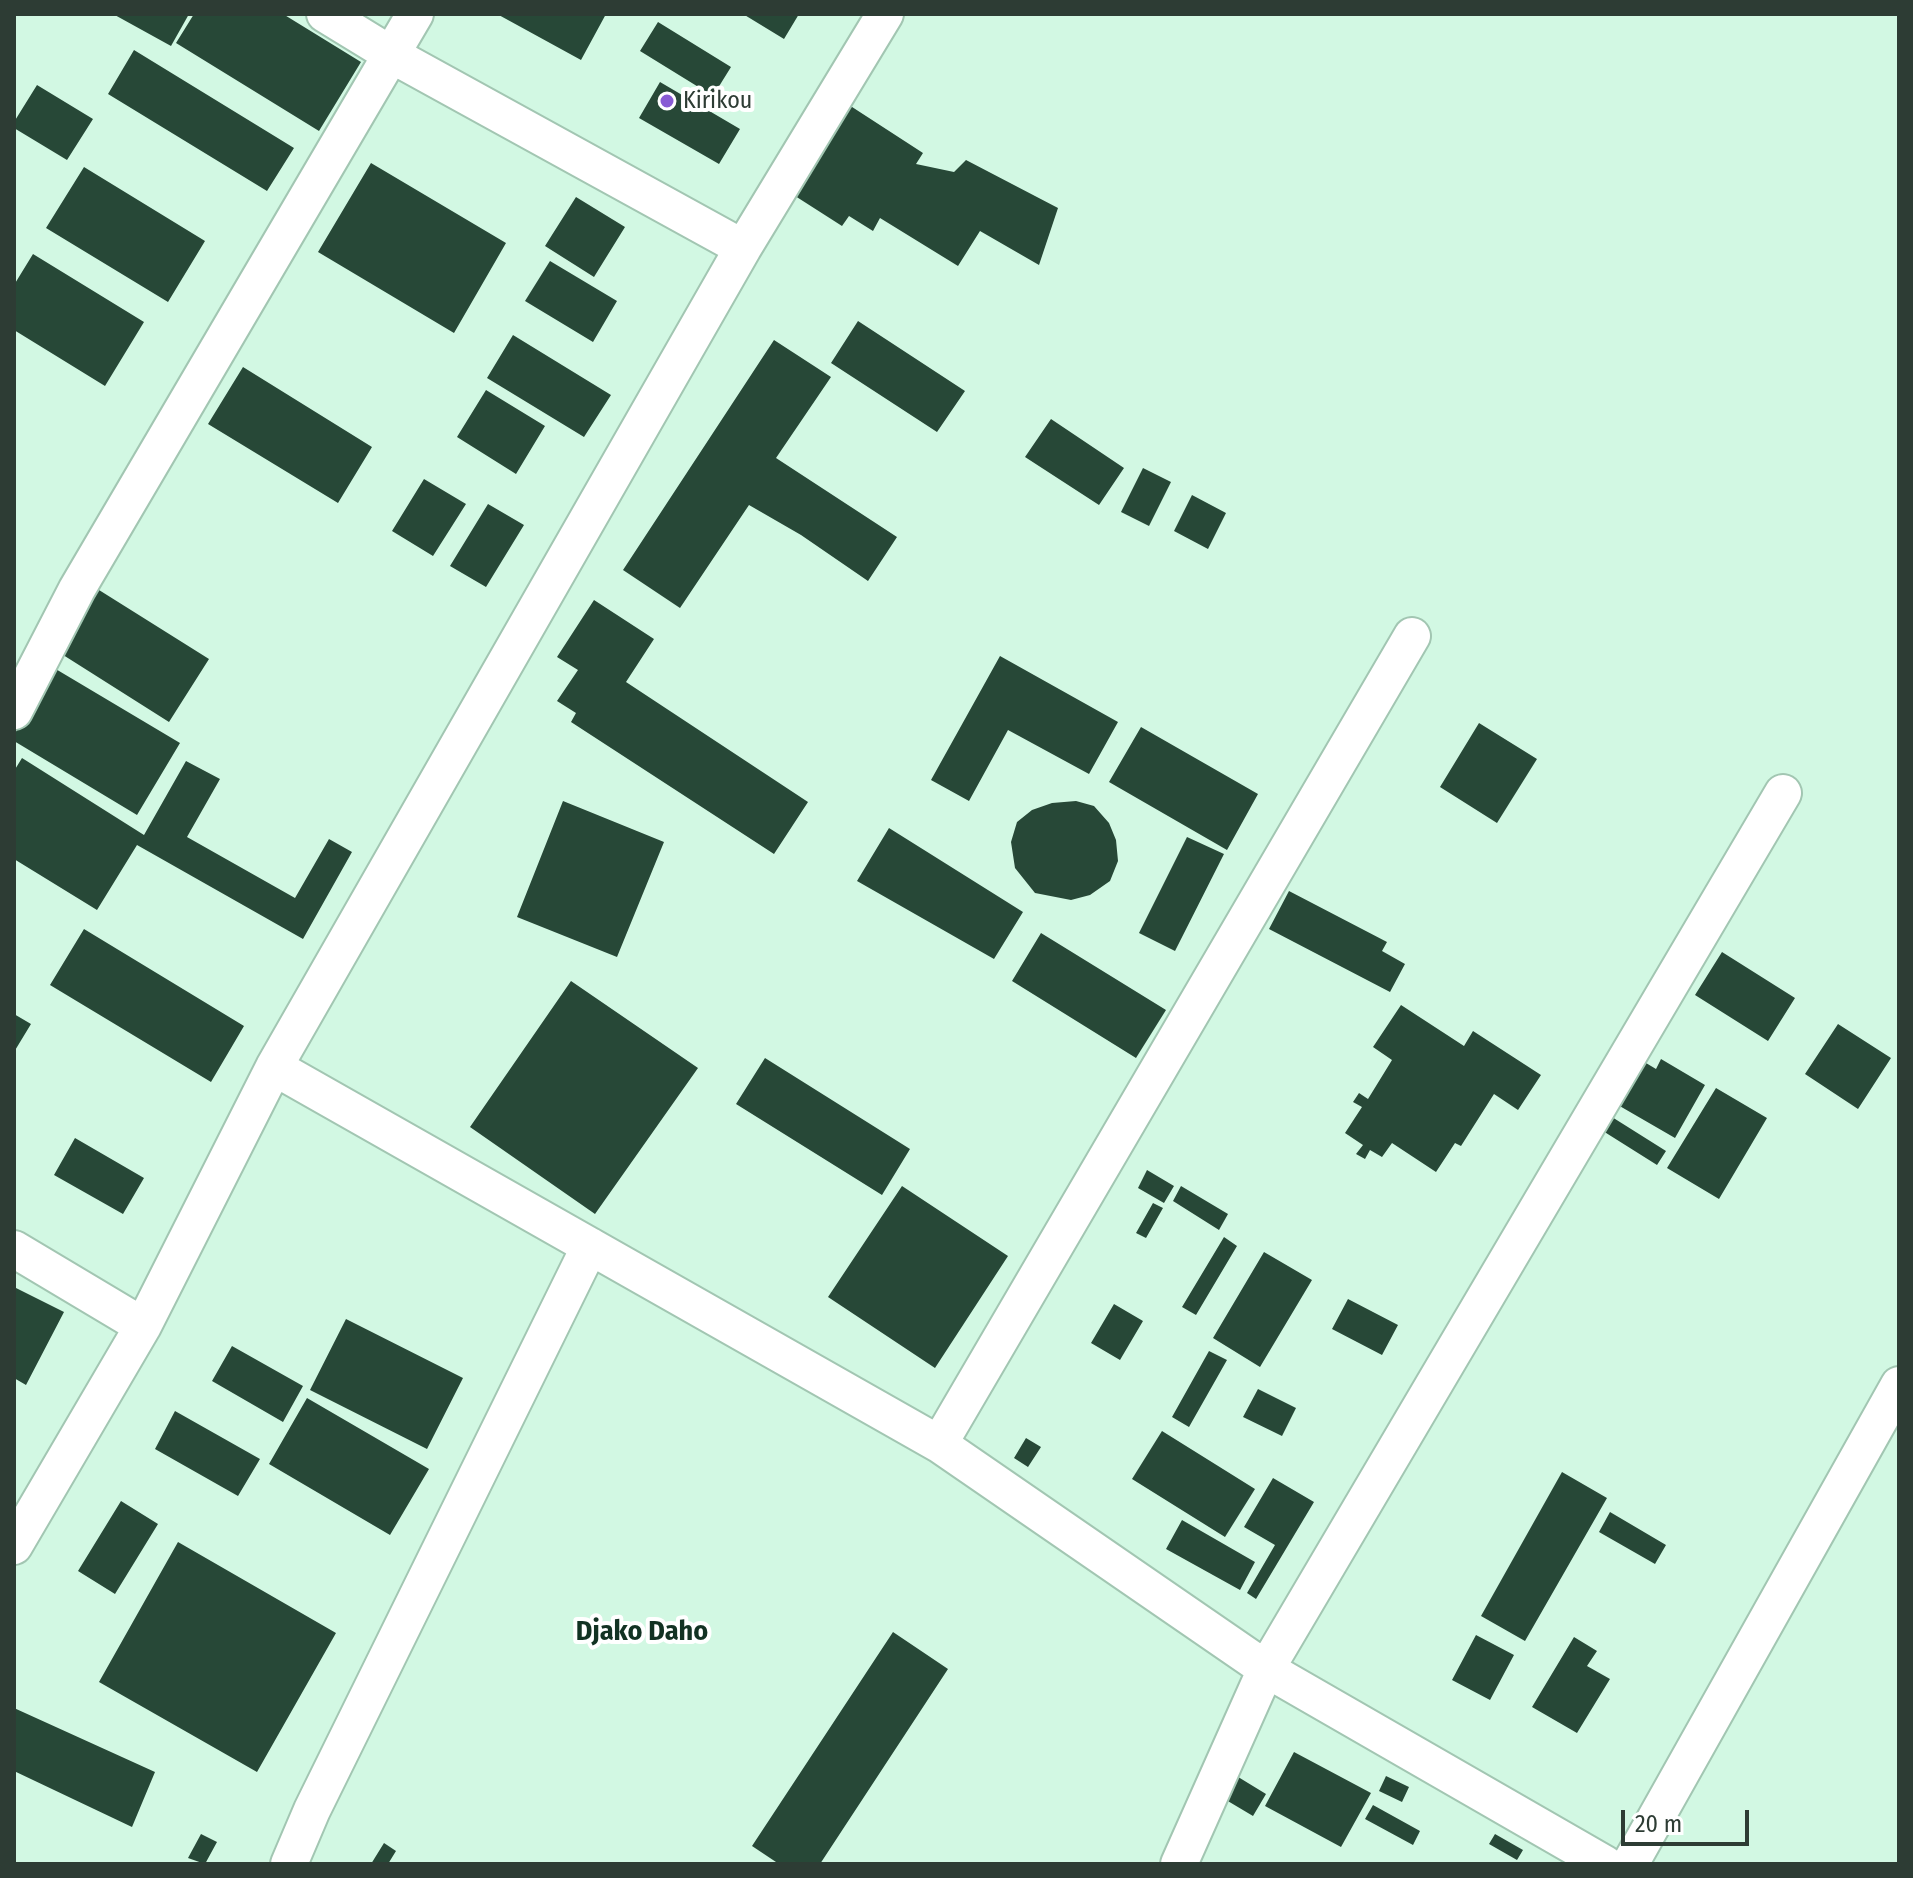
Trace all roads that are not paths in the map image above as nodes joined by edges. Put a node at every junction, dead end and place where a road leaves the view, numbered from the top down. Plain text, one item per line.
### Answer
1 (325, 14) edge
2 (415, 14) edge
3 (885, 14) edge
4 (392, 55) junction
5 (743, 248) junction
6 (1412, 636) dead end
7 (14, 711) edge
8 (1783, 793) dead end
9 (274, 1067) junction
10 (590, 1246) junction
11 (14, 1249) edge
12 (143, 1326) junction
13 (1899, 1385) edge
14 (939, 1444) junction
15 (14, 1546) edge
16 (1266, 1669) junction
17 (289, 1864) edge
18 (1179, 1864) edge
19 (1605, 1864) edge
20 (1630, 1864) edge

1 - 4 street
2 - 4 street
3 - 5 street
4 - 5 street
4 - 7 street
5 - 9 street
6 - 14 street
8 - 16 street
9 - 10 street
9 - 12 street
10 - 14 street
10 - 17 street
11 - 12 street
12 - 15 street
13 - 20 street
14 - 16 street
16 - 18 street
16 - 19 street

